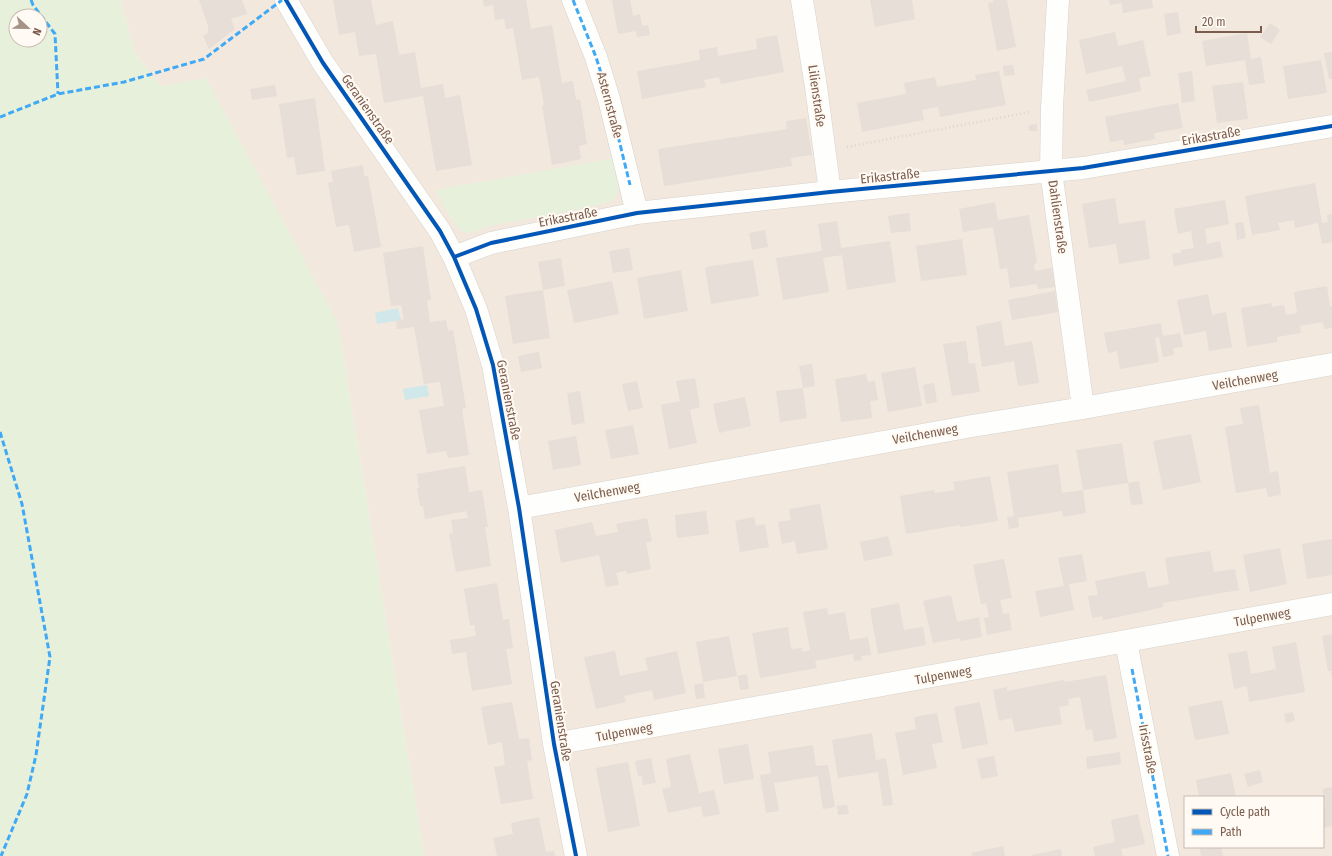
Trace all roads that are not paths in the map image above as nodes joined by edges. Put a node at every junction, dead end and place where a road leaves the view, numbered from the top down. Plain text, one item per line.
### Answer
1 (286, 0) edge
2 (573, 0) edge
3 (802, 0) edge
4 (1058, 0) edge
5 (1332, 126) edge
6 (1051, 171) junction
7 (830, 192) junction
8 (637, 213) junction
9 (454, 257) junction
10 (1332, 364) edge
11 (1083, 408) junction
12 (519, 508) junction
13 (1332, 604) edge
14 (1126, 642) junction
15 (554, 744) junction
16 (576, 856) edge
17 (1168, 856) edge

1 - 9 street, Geranienstraße
2 - 8 street, Asternstraße
3 - 7 street, Lilienstraße
4 - 6 street, Dahlienstraße
5 - 6 street, Erikastraße
6 - 7 street, Erikastraße
6 - 11 street, Dahlienstraße
7 - 8 street, Erikastraße
8 - 9 street, Erikastraße
9 - 12 street, Geranienstraße
10 - 11 street, Veilchenweg
11 - 12 street, Veilchenweg
12 - 15 street, Geranienstraße
13 - 14 street, Tulpenweg
14 - 15 street, Tulpenweg
14 - 17 street, Irisstraße
15 - 16 street, Geranienstraße

